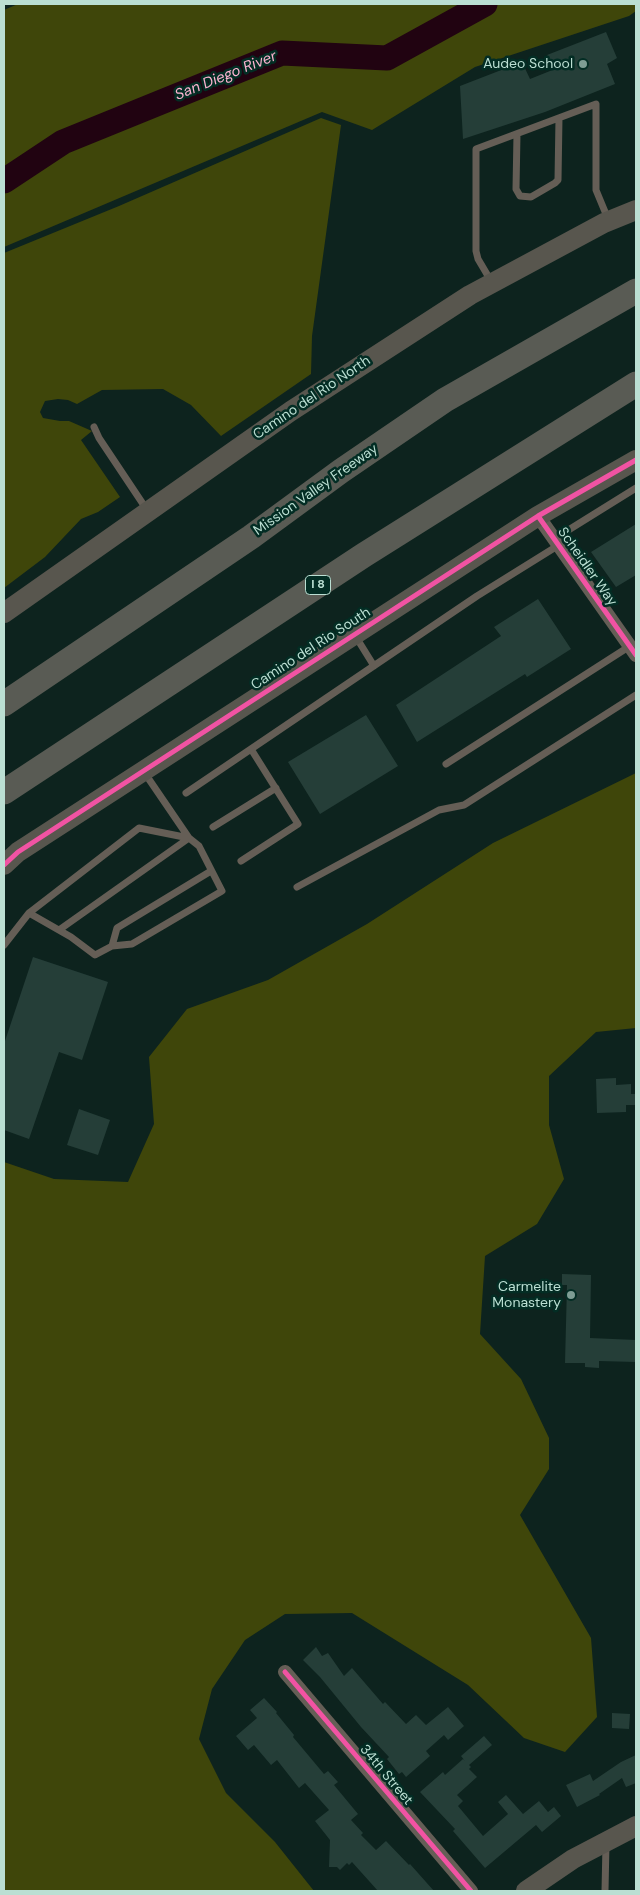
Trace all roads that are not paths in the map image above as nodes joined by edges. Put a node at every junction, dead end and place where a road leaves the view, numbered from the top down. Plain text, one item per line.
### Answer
1 (559, 118) junction
2 (517, 134) junction
3 (636, 210) edge
4 (609, 221) junction
5 (493, 283) junction
6 (636, 291) edge
7 (636, 384) edge
8 (94, 427) dead end
9 (636, 460) edge
10 (636, 488) edge
11 (149, 512) junction
12 (538, 516) junction
13 (556, 542) junction
14 (4, 613) edge
15 (354, 634) junction
16 (633, 651) edge
17 (374, 666) junction
18 (636, 695) edge
19 (4, 704) edge
20 (251, 750) junction
21 (446, 764) dead end
22 (143, 771) junction
23 (276, 788) junction
24 (4, 792) edge
25 (186, 793) dead end
26 (213, 827) dead end
27 (189, 838) junction
28 (241, 861) dead end
29 (4, 865) edge
30 (212, 871) junction
31 (297, 887) dead end
32 (29, 913) junction
33 (59, 930) junction
34 (4, 945) edge
35 (112, 946) junction
36 (285, 1672) dead end
37 (636, 1826) edge
38 (606, 1841) junction
39 (471, 1891) edge
40 (526, 1891) edge
41 (605, 1891) edge

1 - 2 lane
1 - 2 lane
1 - 4 lane
2 - 5 lane
3 - 4 street, Camino del Rio North
4 - 5 street, Camino del Rio North
5 - 11 street, Camino del Rio North
6 - 19 highway, Mission Valley Freeway
7 - 24 highway, I 8
8 - 11 lane
9 - 12 street, Camino del Rio South
10 - 13 lane
11 - 14 street, Camino del Rio North
12 - 13 street, Scheidler Way
12 - 15 street, Camino del Rio South
13 - 16 street, Scheidler Way
13 - 17 lane
15 - 17 lane
15 - 22 street, Camino del Rio South
16 - 21 lane
17 - 20 lane
18 - 31 lane
20 - 23 lane
20 - 25 lane
22 - 27 lane
22 - 29 street, Camino del Rio South
23 - 26 lane
23 - 28 lane
27 - 30 lane
27 - 32 lane
27 - 33 lane
30 - 35 lane
30 - 35 lane
32 - 33 lane
32 - 34 lane
33 - 35 lane
36 - 39 street, 34th Street
37 - 38 street
38 - 40 street
38 - 41 lane

